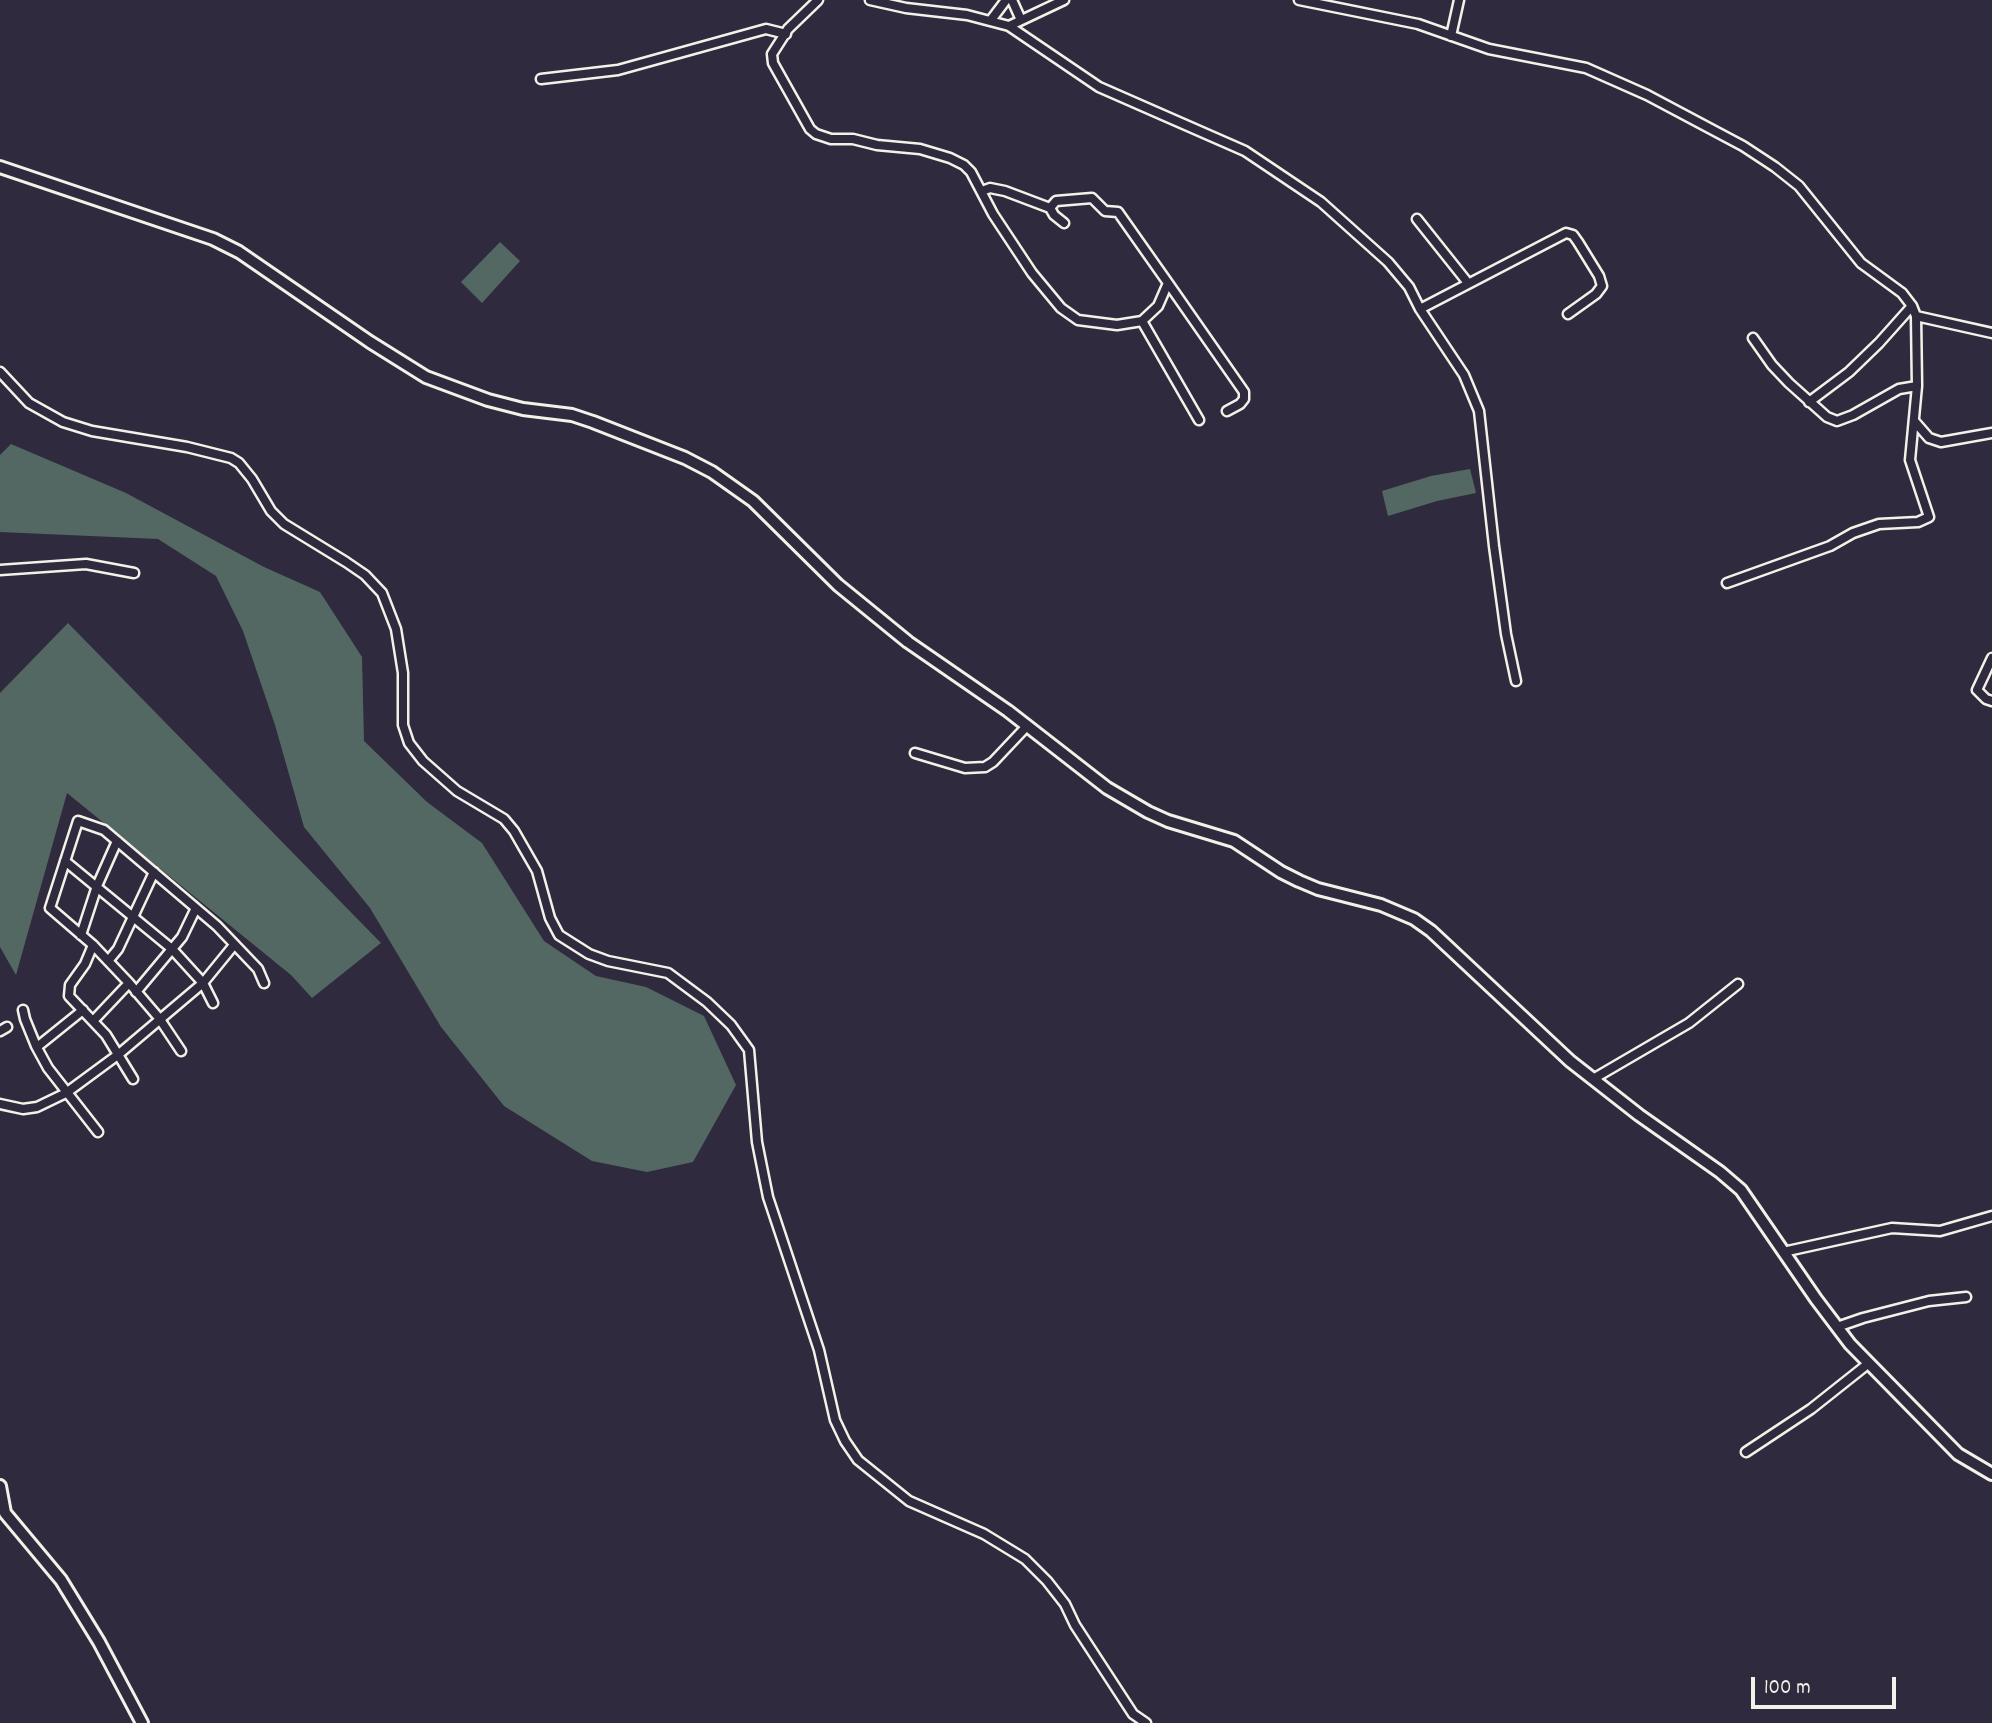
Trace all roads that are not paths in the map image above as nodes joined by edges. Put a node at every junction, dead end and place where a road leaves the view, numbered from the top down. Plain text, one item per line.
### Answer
1 (818, 0) edge
2 (870, 0) edge
3 (1006, 0) edge
4 (1012, 0) edge
5 (1064, 0) edge
6 (1302, 0) edge
7 (1459, 0) edge
8 (991, 20) junction
9 (1021, 20) junction
10 (1009, 26) junction
11 (786, 34) junction
12 (1451, 37) junction
13 (541, 79) dead end
14 (0, 167) edge
15 (982, 191) junction
16 (1050, 208) junction
17 (1417, 219) dead end
18 (1064, 223) dead end
19 (1168, 283) junction
20 (1468, 283) junction
21 (1912, 306) junction
22 (1420, 309) junction
23 (1568, 314) dead end
24 (1916, 316) junction
25 (1142, 321) junction
26 (1992, 333) edge
27 (1753, 338) dead end
28 (0, 372) edge
29 (1917, 386) junction
30 (1810, 402) junction
31 (1227, 411) dead end
32 (1199, 420) dead end
33 (1915, 422) junction
34 (1992, 433) edge
35 (0, 570) edge
36 (134, 573) dead end
37 (1727, 583) dead end
38 (1992, 658) edge
39 (1516, 681) dead end
40 (1992, 701) edge
41 (1027, 726) junction
42 (915, 753) dead end
43 (117, 841) junction
44 (65, 862) junction
45 (154, 872) junction
46 (97, 887) junction
47 (196, 908) junction
48 (132, 914) junction
49 (81, 934) junction
50 (93, 945) junction
51 (234, 945) junction
52 (172, 949) junction
53 (108, 961) junction
54 (128, 983) junction
55 (203, 983) junction
56 (264, 983) dead end
57 (1738, 984) dead end
58 (136, 992) junction
59 (213, 1003) dead end
60 (23, 1010) dead end
61 (83, 1010) junction
62 (159, 1018) junction
63 (93, 1021) junction
64 (37, 1047) junction
65 (181, 1051) dead end
66 (119, 1054) junction
67 (133, 1079) dead end
68 (1593, 1079) junction
69 (66, 1093) junction
70 (0, 1104) edge
71 (98, 1132) dead end
72 (1992, 1216) edge
73 (1783, 1252) junction
74 (1966, 1297) dead end
75 (1837, 1327) junction
76 (1869, 1363) junction
77 (1746, 1452) dead end
78 (1992, 1474) edge
79 (0, 1486) edge
80 (142, 1723) edge
81 (1146, 1723) edge

1 - 11 street
2 - 8 street
3 - 8 street
4 - 9 street
5 - 9 street
6 - 12 street
7 - 12 street
8 - 10 street
9 - 10 street
10 - 22 street
11 - 13 street
11 - 15 street
12 - 21 street
14 - 41 street
15 - 16 street
15 - 25 street
16 - 18 street
16 - 19 street
17 - 20 street
19 - 25 street
19 - 31 street
20 - 22 street
20 - 23 street
21 - 24 street
21 - 30 street
22 - 39 street
24 - 26 street
24 - 29 street
25 - 32 street
27 - 30 street
28 - 81 street
29 - 30 street
29 - 33 street
33 - 34 street
33 - 37 street
35 - 36 street
38 - 40 street
41 - 42 street
41 - 68 street
43 - 44 street
43 - 45 street
43 - 46 street
44 - 46 street
44 - 49 street
45 - 47 street
45 - 48 street
46 - 48 street
46 - 49 street
47 - 51 street
47 - 52 street
48 - 52 street
48 - 53 street
49 - 50 street
50 - 53 street
50 - 61 street
51 - 55 street
51 - 56 street
52 - 55 street
52 - 58 street
53 - 54 street
54 - 58 street
54 - 63 street
55 - 59 street
55 - 62 street
57 - 68 street
58 - 62 street
60 - 64 street
61 - 63 street
61 - 64 street
62 - 65 street
62 - 66 street
63 - 66 street
64 - 69 street
66 - 67 street
66 - 69 street
68 - 73 street
69 - 70 street
69 - 71 street
72 - 73 street
73 - 75 street
74 - 75 street
75 - 76 street
76 - 77 street
76 - 78 street
79 - 80 street

